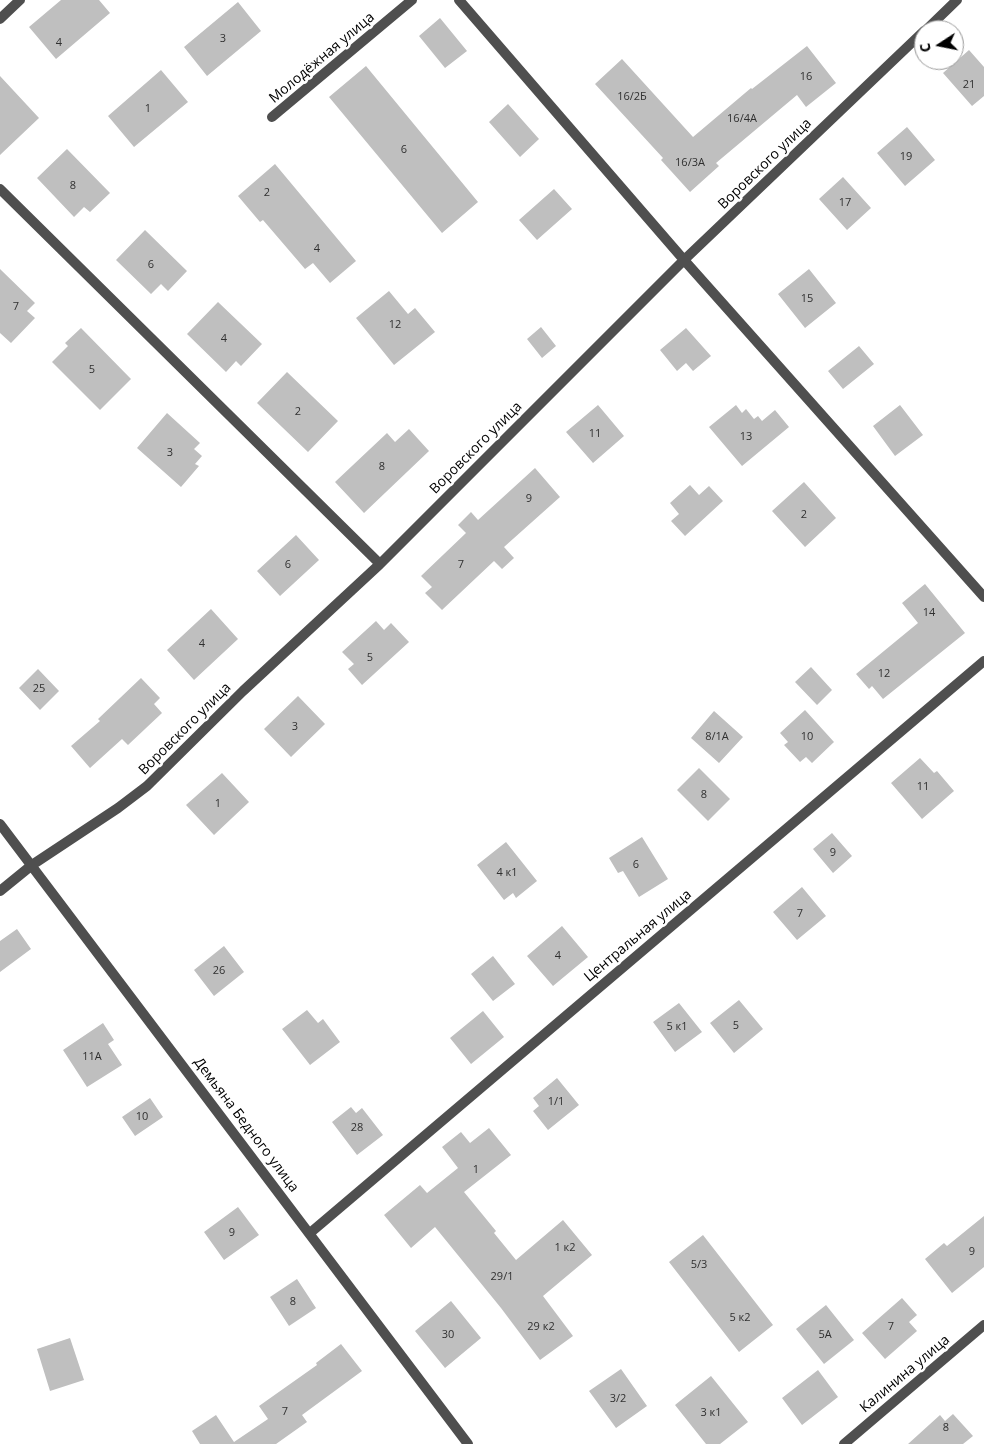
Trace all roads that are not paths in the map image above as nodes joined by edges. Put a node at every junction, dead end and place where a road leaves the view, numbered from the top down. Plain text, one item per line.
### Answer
1 (20, 0) edge
2 (412, 0) edge
3 (459, 0) edge
4 (957, 0) edge
5 (0, 18) edge
6 (936, 20) edge
7 (914, 41) edge
8 (272, 117) dead end
9 (0, 189) edge
10 (684, 260) junction
11 (380, 564) junction
12 (984, 597) edge
13 (984, 661) edge
14 (0, 824) edge
15 (32, 865) junction
16 (0, 891) edge
17 (310, 1233) junction
18 (984, 1325) edge
19 (468, 1444) edge
20 (844, 1444) edge

1 - 5 street
2 - 8 street, Молодёжная улица
3 - 10 street
4 - 6 street, Воровского улица
7 - 10 street, Воровского улица
9 - 11 street
10 - 11 street, Воровского улица
10 - 12 street
11 - 15 street, Воровского улица
13 - 17 street, Центральная улица
14 - 15 street, Демьяна Бедного улица
15 - 16 street, Воровского улица
15 - 17 street, Демьяна Бедного улица
17 - 19 street, Демьяна Бедного улица
18 - 20 street, Калинина улица

